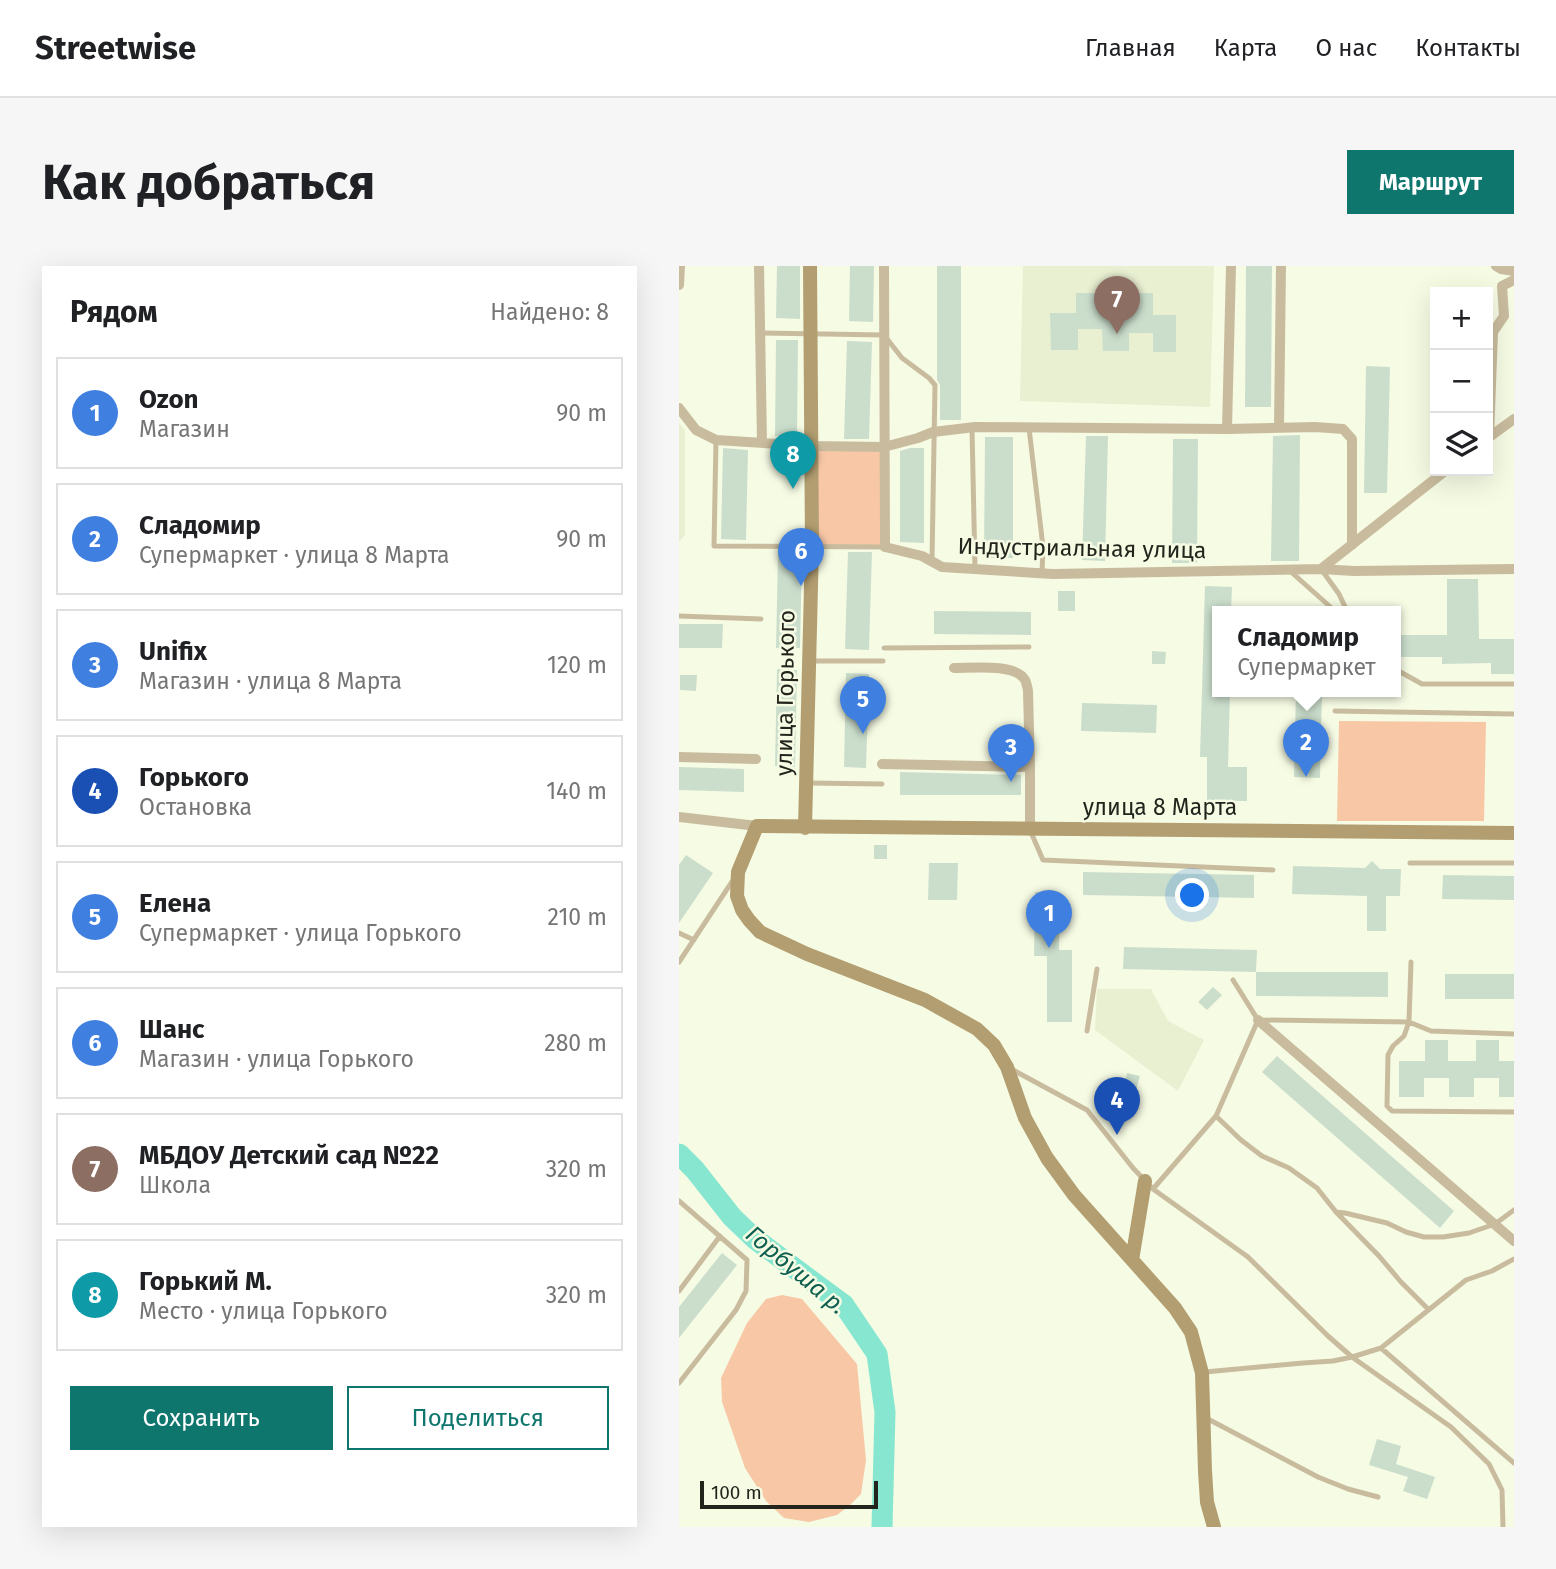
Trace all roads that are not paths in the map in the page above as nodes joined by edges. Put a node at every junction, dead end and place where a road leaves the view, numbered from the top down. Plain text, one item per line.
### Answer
1 (680, 266) edge
2 (759, 266) edge
3 (810, 266) edge
4 (884, 266) edge
5 (1231, 266) edge
6 (1281, 266) edge
7 (1496, 266) edge
8 (1514, 271) edge
9 (1514, 279) edge
10 (679, 285) edge
11 (760, 333) junction
12 (810, 334) junction
13 (884, 335) junction
14 (679, 408) edge
15 (1490, 413) edge
16 (1514, 419) edge
17 (972, 428) junction
18 (1279, 428) junction
19 (1029, 429) junction
20 (1227, 429) junction
21 (933, 432) junction
22 (1493, 435) edge
23 (716, 440) junction
24 (762, 443) junction
25 (811, 446) junction
26 (884, 447) junction
27 (1439, 476) edge
28 (1352, 545) junction
29 (812, 546) junction
30 (885, 547) junction
31 (932, 561) junction
32 (975, 569) junction
33 (1321, 569) junction
34 (1514, 569) edge
35 (1289, 570) junction
36 (1042, 573) junction
37 (1329, 606) edge
38 (1345, 606) edge
39 (679, 616) edge
40 (761, 619) dead end
41 (1029, 647) dead end
42 (884, 648) dead end
43 (808, 661) junction
44 (883, 661) dead end
45 (954, 668) dead end
46 (1401, 672) edge
47 (1514, 684) edge
48 (1335, 711) dead end
49 (1514, 714) edge
50 (679, 757) edge
51 (757, 759) dead end
52 (882, 764) dead end
53 (1030, 767) junction
54 (806, 783) junction
55 (882, 784) dead end
56 (679, 817) edge
57 (757, 826) junction
58 (805, 828) junction
59 (1030, 828) junction
60 (1514, 833) edge
61 (1411, 863) dead end
62 (1514, 863) edge
63 (1273, 870) dead end
64 (738, 872) junction
65 (679, 933) edge
66 (694, 940) junction
67 (679, 962) edge
68 (1411, 962) dead end
69 (1097, 969) dead end
70 (1233, 980) dead end
71 (1258, 1020) junction
72 (1409, 1022) junction
73 (1087, 1031) dead end
74 (1514, 1034) edge
75 (1007, 1067) junction
76 (1514, 1112) edge
77 (1216, 1116) junction
78 (1149, 1185) junction
79 (679, 1201) edge
80 (1514, 1210) edge
81 (1336, 1212) junction
82 (1495, 1224) junction
83 (720, 1236) junction
84 (1514, 1241) edge
85 (1514, 1259) edge
86 (1132, 1261) junction
87 (679, 1291) edge
88 (1428, 1309) junction
89 (1381, 1348) junction
90 (1352, 1357) junction
91 (1202, 1373) junction
92 (679, 1383) edge
93 (1204, 1416) junction
94 (1514, 1463) edge
95 (1378, 1497) dead end
96 (1214, 1527) edge
97 (1503, 1527) edge

1 - 10 street
2 - 11 street
3 - 12 street, улица Горького
4 - 13 street
5 - 20 street
6 - 18 street
7 - 8 street
9 - 15 street
11 - 12 lane
11 - 24 street
12 - 13 lane
12 - 25 street, улица Горького
13 - 21 lane
13 - 26 street
14 - 23 street
16 - 22 street
17 - 19 street
17 - 21 street
17 - 32 lane
18 - 20 street
18 - 28 street
19 - 20 street
19 - 36 lane
21 - 26 street
21 - 31 lane
23 - 24 street
23 - 29 lane
24 - 25 street
25 - 26 street
25 - 29 street, улица Горького
26 - 30 street
27 - 28 street
28 - 33 street
29 - 30 lane
29 - 43 street, улица Горького
30 - 31 street, Индустриальная улица
31 - 32 street, Индустриальная улица
32 - 36 street, Индустриальная улица
33 - 34 street, Индустриальная улица
33 - 35 street, Индустриальная улица
33 - 38 lane
35 - 36 street, Индустриальная улица
35 - 37 lane
39 - 40 lane
41 - 42 lane
43 - 44 lane
43 - 54 street, улица Горького
45 - 53 street
46 - 47 lane
48 - 49 lane
50 - 51 street
52 - 53 street
53 - 59 street
54 - 55 lane
54 - 58 street, улица Горького
56 - 57 street
57 - 58 street, улица 8 Марта
57 - 64 street
58 - 59 street, улица 8 Марта
59 - 60 street, улица 8 Марта
59 - 63 lane
61 - 62 lane
64 - 66 lane
64 - 75 street
65 - 66 lane
66 - 67 lane
68 - 72 lane
69 - 73 lane
70 - 71 lane
71 - 72 lane
71 - 77 lane
71 - 82 street
72 - 74 lane
72 - 76 lane
75 - 78 lane
75 - 86 street
77 - 78 lane
77 - 81 lane
78 - 86 street
78 - 90 lane
79 - 83 lane
80 - 82 lane
81 - 82 lane
81 - 88 lane
82 - 84 street
83 - 87 lane
83 - 92 lane
85 - 88 lane
86 - 91 street
88 - 89 lane
89 - 90 lane
89 - 94 lane
90 - 91 lane
90 - 97 lane
91 - 93 street
93 - 95 lane
93 - 96 street

